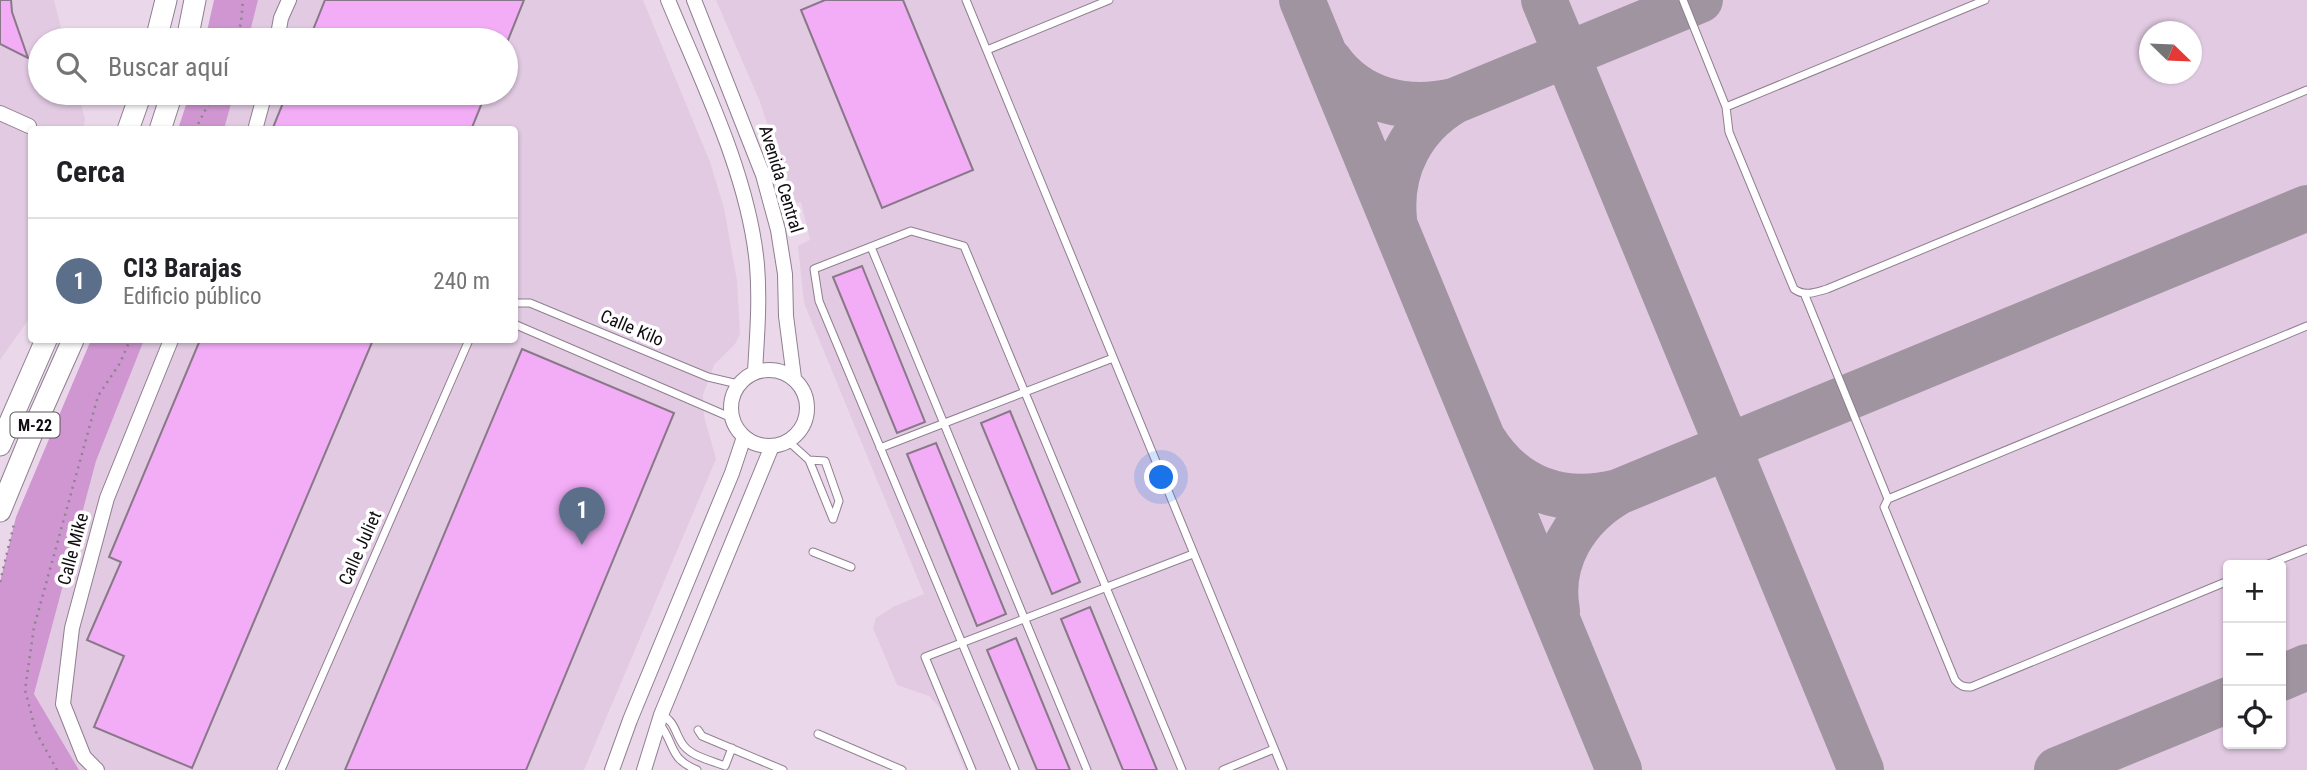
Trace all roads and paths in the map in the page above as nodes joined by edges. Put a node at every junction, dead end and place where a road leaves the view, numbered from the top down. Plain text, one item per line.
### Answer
1 (166, 0) edge
2 (195, 0) edge
3 (243, 0) edge
4 (289, 0) edge
5 (668, 0) edge
6 (694, 0) edge
7 (966, 0) edge
8 (1109, 0) edge
9 (1683, 0) edge
10 (1985, 0) edge
11 (159, 28) edge
12 (189, 28) edge
13 (240, 28) edge
14 (279, 28) edge
15 (987, 50) junction
16 (2307, 90) edge
17 (137, 105) edge
18 (168, 105) edge
19 (208, 105) edge
20 (262, 105) edge
21 (1726, 107) junction
22 (0, 113) edge
23 (29, 126) dead end
24 (129, 126) edge
25 (161, 126) edge
26 (197, 126) edge
27 (256, 126) edge
28 (871, 247) junction
29 (1804, 293) junction
30 (518, 303) edge
31 (518, 326) edge
32 (2307, 326) edge
33 (45, 343) edge
34 (72, 343) edge
35 (129, 343) edge
36 (170, 343) edge
37 (468, 343) edge
38 (1113, 358) junction
39 (755, 372) junction
40 (794, 378) junction
41 (738, 384) junction
42 (1026, 393) junction
43 (732, 418) junction
44 (944, 424) junction
45 (744, 437) junction
46 (788, 441) junction
47 (0, 445) edge
48 (772, 446) junction
49 (880, 448) junction
50 (809, 460) junction
51 (1888, 499) junction
52 (8, 514) edge
53 (2307, 549) edge
54 (813, 552) dead end
55 (1193, 554) junction
56 (2279, 560) edge
57 (851, 568) dead end
58 (0, 582) edge
59 (2223, 583) edge
60 (1106, 587) junction
61 (1024, 619) junction
62 (962, 643) junction
63 (660, 719) junction
64 (698, 730) dead end
65 (818, 734) dead end
66 (732, 748) junction
67 (1274, 749) junction
68 (724, 768) edge
69 (57, 770) edge
70 (97, 770) edge
71 (281, 770) edge
72 (612, 770) edge
73 (644, 770) edge
74 (697, 770) edge
75 (783, 770) edge
76 (902, 770) edge
77 (972, 770) edge
78 (1015, 770) edge
79 (1087, 770) edge
80 (1182, 770) edge
81 (1223, 770) edge
82 (1283, 770) edge

1 - 11 main road
2 - 12 main road
3 - 13 path
4 - 14 street
5 - 39 street
6 - 40 street, Avenida Central
7 - 15 lane
8 - 15 lane
9 - 21 lane
10 - 21 lane
15 - 38 lane
16 - 29 lane
17 - 24 main road
18 - 25 main road
19 - 26 path
20 - 27 street
21 - 29 lane
22 - 23 street
28 - 42 lane
28 - 44 lane
28 - 49 lane
29 - 51 lane
30 - 41 lane, Calle Kilo
31 - 43 lane
32 - 51 lane
33 - 47 main road, M-22
34 - 52 main road, M-22
35 - 69 path
36 - 70 street, Calle Mike
37 - 71 lane, Calle Juliet
38 - 42 lane
38 - 55 lane
39 - 40 street
39 - 41 street
40 - 46 street
41 - 43 street
42 - 44 lane
42 - 60 lane
43 - 45 street
44 - 49 lane
44 - 61 lane
45 - 48 street
45 - 72 street
46 - 48 street
46 - 50 lane
48 - 63 street
49 - 62 lane
50 - 50 lane
51 - 59 lane
52 - 58 path
53 - 56 lane
54 - 57 lane
55 - 60 lane
55 - 67 lane
60 - 61 lane
60 - 80 lane
61 - 62 lane
61 - 79 lane
62 - 77 lane
62 - 78 lane
63 - 68 lane
63 - 73 street
63 - 74 lane
64 - 66 lane
65 - 76 lane
66 - 68 lane
66 - 75 lane
67 - 81 lane
67 - 82 lane

